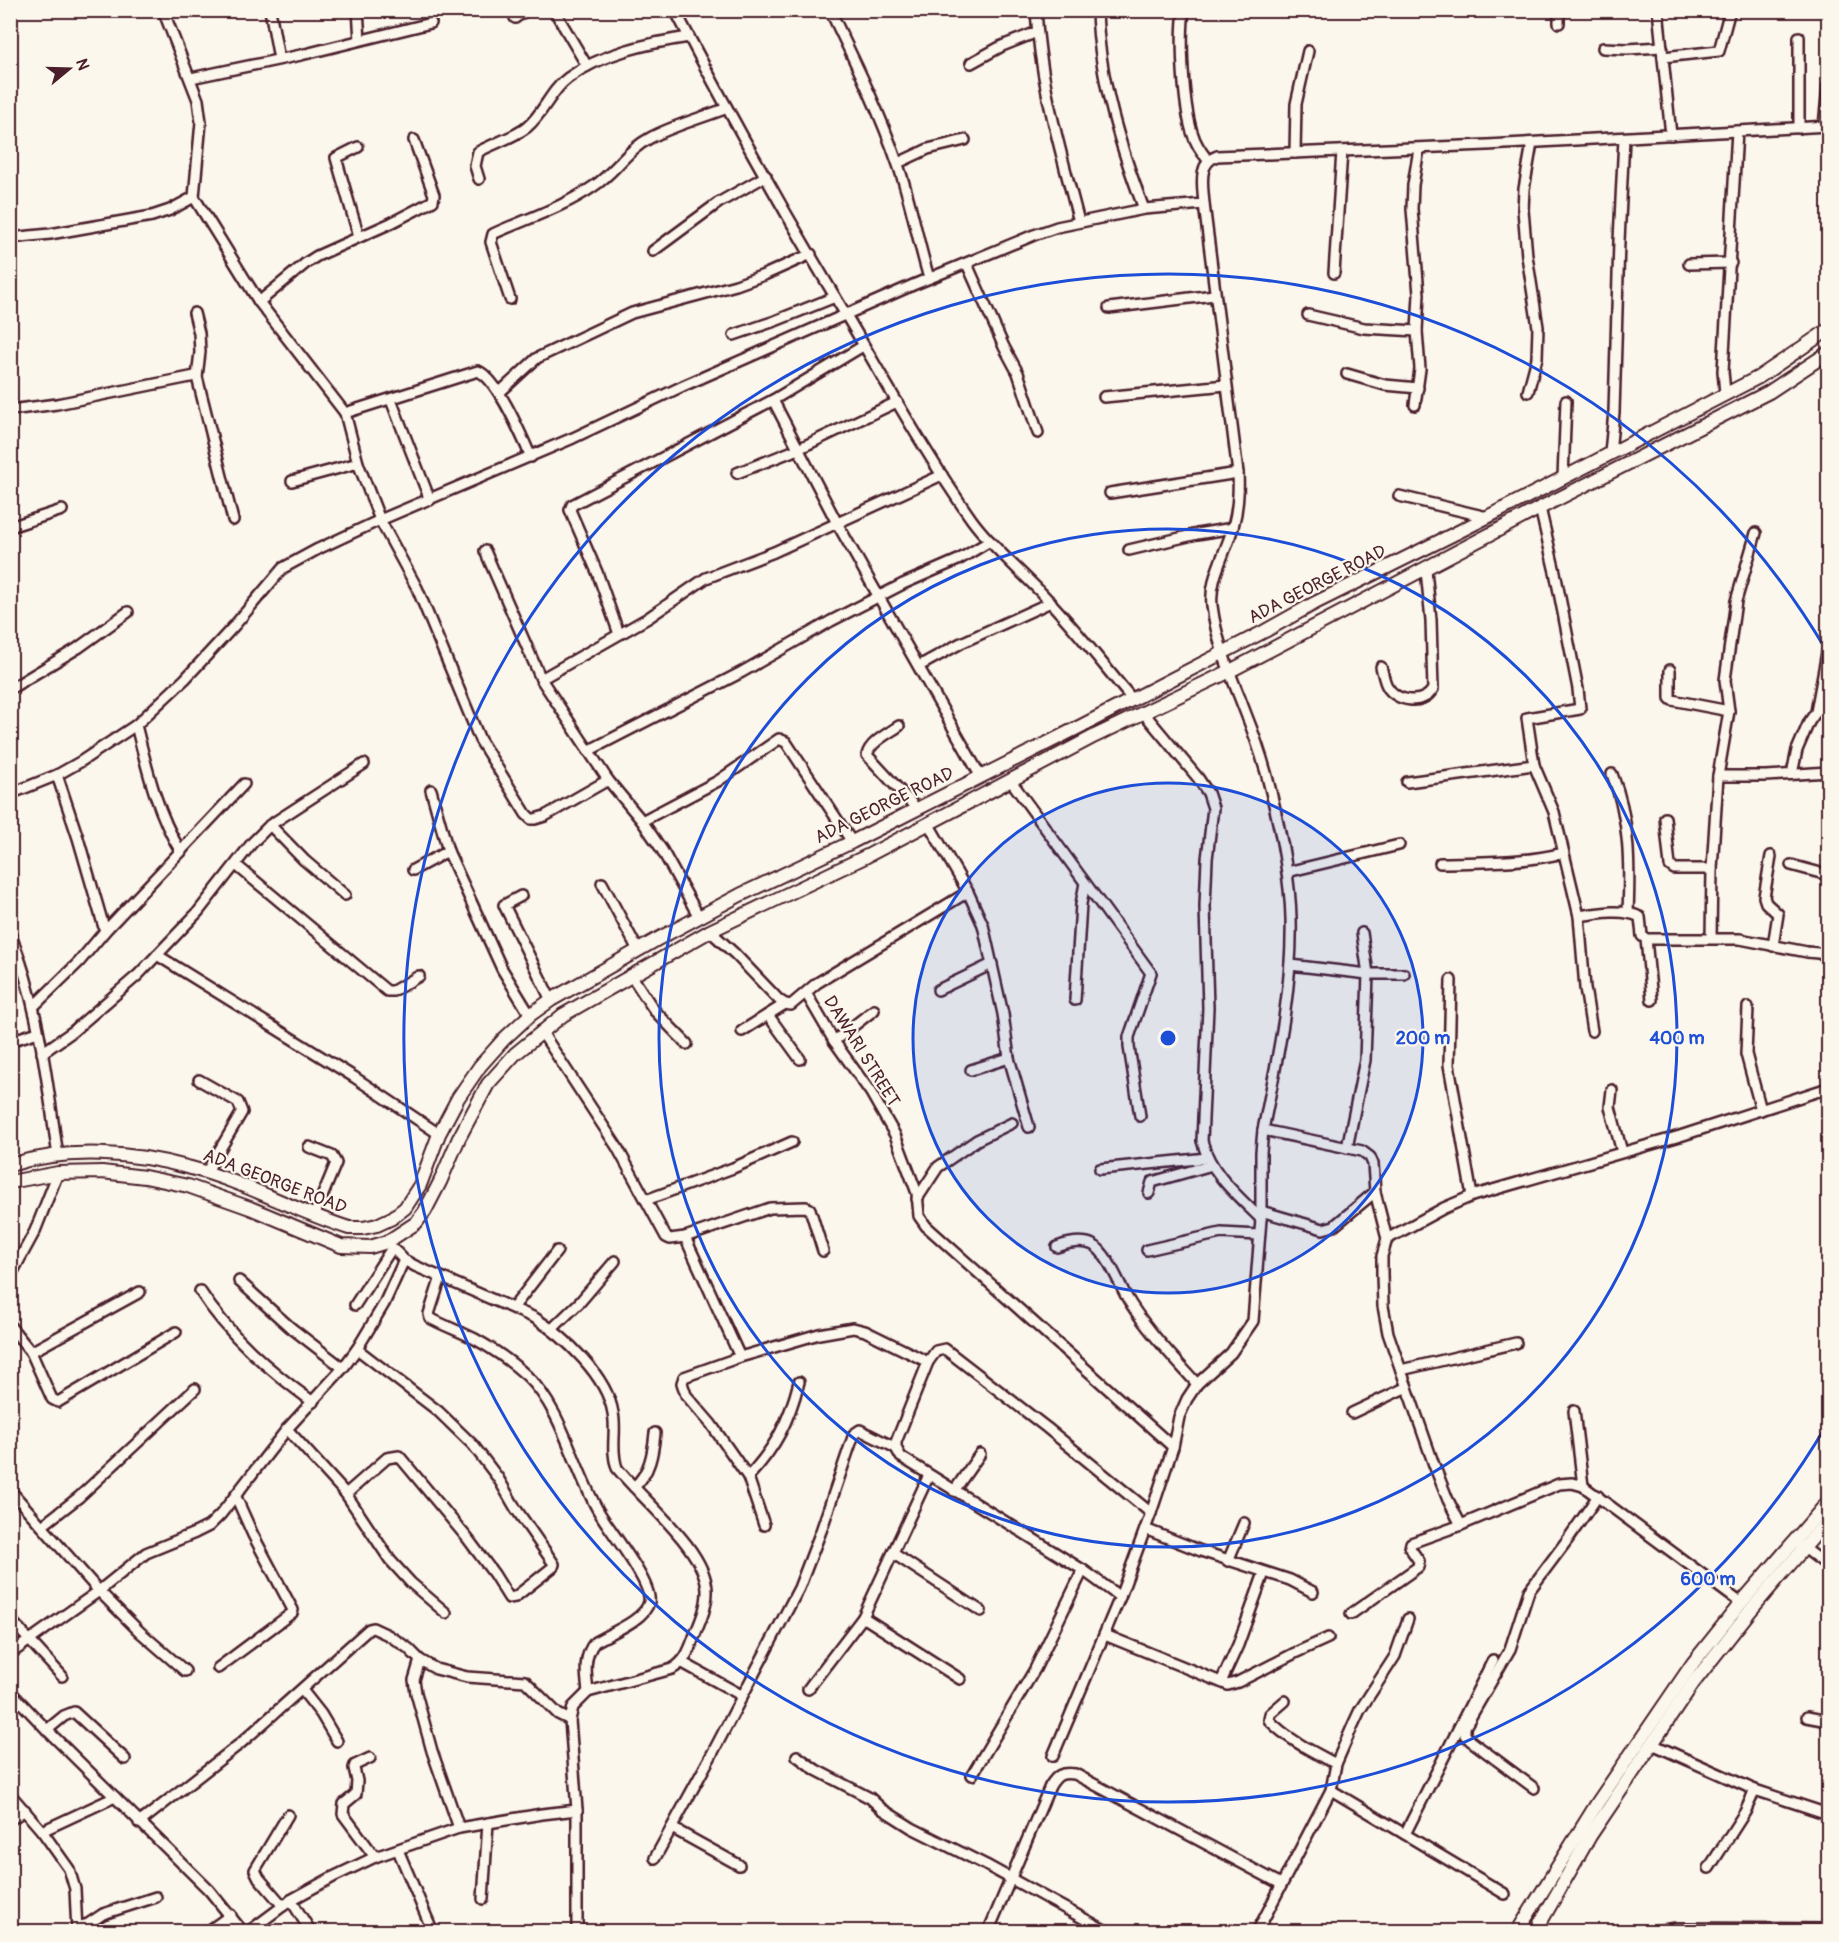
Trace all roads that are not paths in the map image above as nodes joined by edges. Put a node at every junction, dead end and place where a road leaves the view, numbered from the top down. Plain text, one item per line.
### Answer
1 (163, 10) edge
2 (270, 10) edge
3 (358, 10) edge
4 (526, 10) edge
5 (554, 10) edge
6 (675, 10) edge
7 (830, 10) edge
8 (1036, 10) edge
9 (1096, 10) edge
10 (1184, 10) edge
11 (1559, 10) edge
12 (1658, 10) edge
13 (1730, 10) edge
14 (515, 18) dead end
15 (431, 23) dead end
16 (1559, 23) dead end
17 (1037, 32) junction
18 (689, 37) junction
19 (1799, 37) dead end
20 (360, 40) junction
21 (1603, 48) dead end
22 (1308, 51) dead end
23 (1662, 52) junction
24 (279, 59) junction
25 (971, 63) dead end
26 (587, 66) junction
27 (191, 78) junction
28 (1828, 86) edge
29 (728, 108) junction
30 (1826, 126) edge
31 (1799, 128) junction
32 (1737, 131) junction
33 (1671, 135) junction
34 (1624, 138) junction
35 (414, 140) dead end
36 (965, 140) dead end
37 (1532, 143) junction
38 (358, 147) dead end
39 (1419, 149) junction
40 (1341, 151) junction
41 (1295, 153) junction
42 (1208, 160) junction
43 (898, 163) junction
44 (766, 176) junction
45 (479, 179) dead end
46 (194, 197) junction
47 (1204, 204) junction
48 (1144, 209) junction
49 (1079, 222) junction
50 (359, 237) junction
51 (10, 238) edge
52 (653, 251) dead end
53 (811, 254) junction
54 (1731, 263) junction
55 (967, 264) junction
56 (1689, 264) dead end
57 (1334, 273) dead end
58 (929, 278) junction
59 (1214, 295) junction
60 (835, 297) junction
61 (510, 299) dead end
62 (259, 302) junction
63 (1109, 308) dead end
64 (194, 313) dead end
65 (846, 315) junction
66 (1308, 315) dead end
67 (1828, 330) edge
68 (1418, 331) junction
69 (734, 335) dead end
70 (863, 346) junction
71 (1828, 353) edge
72 (1347, 374) dead end
73 (197, 377) junction
74 (1226, 385) junction
75 (1418, 388) junction
76 (1528, 392) dead end
77 (499, 393) junction
78 (1725, 393) junction
79 (1104, 397) dead end
80 (391, 400) junction
81 (773, 400) junction
82 (1566, 400) dead end
83 (897, 402) junction
84 (1415, 405) dead end
85 (10, 410) edge
86 (345, 413) junction
87 (1038, 433) dead end
88 (798, 449) junction
89 (1610, 453) junction
90 (531, 457) junction
91 (358, 463) junction
92 (737, 473) dead end
93 (1238, 473) junction
94 (942, 475) junction
95 (1563, 478) junction
96 (292, 481) dead end
97 (1110, 493) dead end
98 (1399, 496) dead end
99 (430, 500) junction
100 (1540, 508) junction
101 (62, 510) dead end
102 (1487, 517) junction
103 (233, 519) dead end
104 (380, 520) junction
105 (837, 523) junction
106 (10, 527) edge
107 (1233, 528) junction
108 (1756, 533) dead end
109 (990, 541) junction
110 (1129, 550) dead end
111 (485, 551) dead end
112 (1426, 570) junction
113 (878, 596) junction
114 (1051, 602) junction
115 (128, 612) dead end
116 (619, 634) junction
117 (1828, 647) edge
118 (1222, 653) junction
119 (919, 666) junction
120 (1382, 667) dead end
121 (1670, 670) dead end
122 (1228, 672) junction
123 (541, 679) junction
124 (10, 689) edge
125 (1132, 699) junction
126 (1729, 711) junction
127 (1143, 712) junction
128 (136, 725) junction
129 (899, 726) dead end
130 (588, 751) junction
131 (364, 764) dead end
132 (1534, 765) junction
133 (1828, 772) edge
134 (1612, 774) dead end
135 (1792, 774) junction
136 (57, 775) junction
137 (1718, 776) junction
138 (981, 777) junction
139 (608, 780) junction
140 (1011, 781) junction
141 (1407, 782) dead end
142 (244, 784) dead end
143 (431, 790) dead end
144 (10, 794) edge
145 (917, 809) junction
146 (1665, 818) dead end
147 (642, 821) junction
148 (928, 823) junction
149 (270, 825) junction
150 (852, 842) junction
151 (1399, 845) dead end
152 (448, 851) junction
153 (181, 852) junction
154 (1563, 853) junction
155 (1771, 856) dead end
156 (1440, 863) dead end
157 (236, 865) junction
158 (1791, 865) dead end
159 (1712, 869) junction
160 (413, 870) dead end
161 (1287, 872) junction
162 (1828, 875) edge
163 (602, 883) dead end
164 (1085, 883) junction
165 (968, 892) junction
166 (345, 895) dead end
167 (522, 896) dead end
168 (1628, 913) junction
169 (1579, 915) junction
170 (699, 917) junction
171 (710, 931) junction
172 (105, 932) junction
173 (10, 933) edge
174 (1362, 933) dead end
175 (1712, 938) junction
176 (1646, 939) junction
177 (1773, 946) junction
178 (638, 950) junction
179 (1828, 954) edge
180 (157, 955) junction
181 (992, 964) junction
182 (1290, 965) junction
183 (1368, 974) junction
184 (1404, 974) dead end
185 (631, 975) junction
186 (419, 976) dead end
187 (1450, 980) dead end
188 (938, 990) dead end
189 (806, 993) junction
190 (551, 1000) junction
191 (1075, 1000) dead end
192 (1652, 1000) dead end
193 (785, 1004) junction
194 (34, 1006) junction
195 (1748, 1007) dead end
196 (874, 1010) dead end
197 (530, 1015) junction
198 (768, 1015) junction
199 (541, 1031) junction
200 (742, 1031) dead end
201 (1592, 1031) dead end
202 (38, 1032) junction
203 (10, 1041) edge
204 (834, 1041) junction
205 (687, 1044) dead end
206 (42, 1053) junction
207 (1009, 1058) junction
208 (800, 1059) dead end
209 (971, 1070) dead end
210 (199, 1080) dead end
211 (1828, 1088) edge
212 (1612, 1090) dead end
213 (1761, 1110) junction
214 (1140, 1116) dead end
215 (1012, 1123) dead end
216 (1029, 1127) dead end
217 (1263, 1130) junction
218 (439, 1134) junction
219 (792, 1142) dead end
220 (309, 1148) dead end
221 (1347, 1148) junction
222 (1622, 1152) junction
223 (58, 1156) junction
224 (1209, 1161) junction
225 (10, 1165) edge
226 (1100, 1169) dead end
227 (58, 1173) junction
228 (206, 1173) junction
229 (10, 1182) edge
230 (1375, 1192) junction
231 (1149, 1193) dead end
232 (1472, 1197) junction
233 (917, 1199) junction
234 (646, 1200) junction
235 (1261, 1215) junction
236 (314, 1216) junction
237 (1259, 1236) junction
238 (685, 1237) junction
239 (1387, 1239) junction
240 (390, 1245) junction
241 (1057, 1247) dead end
242 (1147, 1250) dead end
243 (557, 1251) dead end
244 (823, 1251) dead end
245 (404, 1260) junction
246 (615, 1261) dead end
247 (10, 1277) edge
248 (441, 1277) junction
249 (238, 1281) dead end
250 (200, 1291) dead end
251 (140, 1292) dead end
252 (355, 1305) dead end
253 (513, 1308) junction
254 (10, 1326) edge
255 (552, 1329) junction
256 (176, 1332) dead end
257 (1516, 1343) dead end
258 (357, 1349) junction
259 (31, 1352) junction
260 (740, 1357) junction
261 (928, 1362) junction
262 (343, 1368) junction
263 (1401, 1370) junction
264 (799, 1382) dead end
265 (1197, 1384) junction
266 (1407, 1387) junction
267 (195, 1389) dead end
268 (313, 1402) junction
269 (1574, 1411) dead end
270 (1352, 1413) dead end
271 (287, 1429) junction
272 (656, 1433) dead end
273 (1173, 1447) junction
274 (896, 1448) junction
275 (980, 1454) dead end
276 (929, 1475) junction
277 (748, 1477) junction
278 (1583, 1486) junction
279 (634, 1487) junction
280 (10, 1490) edge
281 (954, 1491) junction
282 (346, 1494) junction
283 (1598, 1496) junction
284 (236, 1497) junction
285 (1828, 1502) edge
286 (1150, 1514) junction
287 (1828, 1520) edge
288 (1244, 1523) dead end
289 (764, 1525) dead end
290 (1461, 1525) junction
291 (42, 1526) junction
292 (1144, 1529) junction
293 (1798, 1544) junction
294 (894, 1554) junction
295 (1228, 1561) junction
296 (1828, 1566) edge
297 (1083, 1570) junction
298 (1264, 1573) junction
299 (99, 1591) junction
300 (1313, 1592) dead end
301 (1120, 1596) junction
302 (1741, 1603) junction
303 (981, 1611) dead end
304 (446, 1613) dead end
305 (1351, 1614) dead end
306 (863, 1617) junction
307 (10, 1619) edge
308 (1407, 1619) dead end
309 (1105, 1635) junction
310 (1328, 1638) dead end
311 (30, 1639) junction
312 (10, 1654) edge
313 (420, 1660) junction
314 (1493, 1660) dead end
315 (683, 1663) junction
316 (218, 1668) dead end
317 (184, 1671) dead end
318 (62, 1676) dead end
319 (960, 1679) dead end
320 (1221, 1682) junction
321 (808, 1689) dead end
322 (302, 1690) junction
323 (10, 1691) edge
324 (588, 1692) junction
325 (741, 1695) junction
326 (1285, 1701) dead end
327 (1807, 1717) dead end
328 (570, 1720) junction
329 (1828, 1721) edge
330 (47, 1730) junction
331 (337, 1741) dead end
332 (1652, 1744) junction
333 (797, 1756) dead end
334 (1053, 1756) dead end
335 (370, 1758) dead end
336 (125, 1759) dead end
337 (1336, 1764) junction
338 (972, 1775) dead end
339 (1534, 1788) dead end
340 (1331, 1790) junction
341 (1755, 1790) junction
342 (10, 1794) edge
343 (115, 1797) junction
344 (25, 1810) junction
345 (577, 1810) junction
346 (1828, 1814) edge
347 (288, 1815) dead end
348 (10, 1820) edge
349 (139, 1822) junction
350 (488, 1823) junction
351 (459, 1828) junction
352 (672, 1828) junction
353 (42, 1831) junction
354 (1405, 1834) junction
355 (398, 1850) junction
356 (375, 1857) junction
357 (655, 1858) dead end
358 (738, 1865) dead end
359 (1709, 1868) dead end
360 (1009, 1879) junction
361 (1281, 1884) junction
362 (1505, 1894) dead end
363 (156, 1897) dead end
364 (483, 1899) dead end
365 (287, 1903) junction
366 (231, 1915) junction
367 (77, 1929) edge
368 (1828, 1929) edge
369 (1702, 1930) edge
370 (1732, 1930) edge
371 (207, 1932) edge
372 (243, 1932) edge
373 (248, 1932) edge
374 (311, 1932) edge
375 (433, 1932) edge
376 (577, 1932) edge
377 (988, 1932) edge
378 (1108, 1932) edge
379 (1257, 1932) edge
380 (1517, 1932) edge
381 (1535, 1932) edge
382 (1647, 1932) edge

1 - 27 street
2 - 24 street
3 - 20 street
4 - 14 street
5 - 26 street
6 - 18 street
7 - 43 street
8 - 17 street
9 - 48 street
10 - 42 street
11 - 16 street
12 - 23 street
13 - 23 street
15 - 20 street
17 - 25 street
17 - 49 street
18 - 26 street
18 - 29 street
19 - 31 street
20 - 24 street
21 - 23 street
22 - 41 street
23 - 33 street
24 - 27 street
26 - 45 street
27 - 46 street
28 - 30 street
29 - 44 street
29 - 61 street
30 - 31 street
31 - 32 street
32 - 33 street
32 - 54 street
33 - 34 street
34 - 37 street
34 - 89 street
35 - 50 street
36 - 43 street
37 - 39 street
37 - 76 street
38 - 50 street
39 - 40 street
39 - 68 street
40 - 41 street
40 - 57 street
41 - 42 street
42 - 47 street
43 - 58 street
44 - 52 street
44 - 53 street
46 - 51 street
46 - 62 street
47 - 48 street
47 - 59 street
48 - 49 street
49 - 55 street
50 - 62 street
53 - 60 street
53 - 77 street
54 - 56 street
54 - 78 street
55 - 58 street
55 - 87 street
58 - 65 street
59 - 63 street
59 - 74 street
60 - 65 street
60 - 69 street
62 - 86 street
64 - 73 street
65 - 70 street
65 - 90 street
66 - 68 street
67 - 78 main road, ADA GEORGE ROAD
68 - 75 street
70 - 81 street
70 - 83 street
71 - 100 main road, ADA GEORGE ROAD
72 - 75 street
73 - 85 street
73 - 103 street
74 - 79 street
74 - 93 street
75 - 84 street
77 - 80 street
77 - 90 street
78 - 89 main road, ADA GEORGE ROAD
80 - 86 street
80 - 99 street
81 - 88 street
81 - 116 street
82 - 95 street
83 - 88 street
83 - 94 street
86 - 91 street
88 - 92 street
88 - 105 street
89 - 95 main road, ADA GEORGE ROAD
90 - 99 street
91 - 96 street
91 - 104 street
93 - 97 street
93 - 107 street
94 - 105 street
94 - 109 street
95 - 102 main road, ADA GEORGE ROAD
98 - 102 street
99 - 104 street
100 - 112 main road, ADA GEORGE ROAD
100 - 132 street
101 - 106 street
102 - 118 main road, ADA GEORGE ROAD
104 - 128 street
104 - 139 street
105 - 113 street
105 - 116 street
107 - 110 street
107 - 118 street
108 - 126 street
109 - 113 street
109 - 114 street
111 - 123 street
112 - 120 street
112 - 122 main road, ADA GEORGE ROAD
113 - 119 street
113 - 130 street
114 - 119 street
114 - 125 street
115 - 124 street
116 - 123 street
117 - 135 street
118 - 122 street
118 - 125 main road, ADA GEORGE ROAD
119 - 138 street
121 - 126 street
122 - 127 main road, ADA GEORGE ROAD
122 - 161 street
123 - 130 street
125 - 138 main road, ADA GEORGE ROAD
126 - 137 street
127 - 140 main road, ADA GEORGE ROAD
127 - 224 street
128 - 136 street
128 - 153 street
129 - 145 street
130 - 139 street
131 - 149 street
132 - 141 street
132 - 154 street
133 - 135 street
134 - 168 street
135 - 137 street
136 - 144 street
136 - 172 street
137 - 159 street
138 - 145 main road, ADA GEORGE ROAD
139 - 147 street
140 - 148 main road, ADA GEORGE ROAD
140 - 164 street
142 - 153 street
143 - 152 street
145 - 150 main road, ADA GEORGE ROAD
146 - 159 street
147 - 150 street
147 - 170 street
148 - 165 street
148 - 171 main road, ADA GEORGE ROAD
149 - 157 street
149 - 166 street
150 - 170 main road, ADA GEORGE ROAD
151 - 161 street
152 - 160 street
152 - 197 street
153 - 172 street
154 - 156 street
154 - 169 street
155 - 177 street
157 - 180 street
157 - 186 street
158 - 162 street
159 - 175 street
161 - 182 street
163 - 178 street
164 - 191 street
164 - 214 street
165 - 181 street
165 - 189 street
167 - 190 street
168 - 169 street
168 - 176 street
169 - 201 street
170 - 178 main road, ADA GEORGE ROAD
171 - 185 main road, ADA GEORGE ROAD
171 - 193 street
172 - 194 street
173 - 194 street
174 - 183 street
175 - 176 street
175 - 177 street
176 - 192 street
177 - 179 street
178 - 190 main road, ADA GEORGE ROAD
180 - 206 street
180 - 218 street
181 - 188 street
181 - 207 street
182 - 183 street
182 - 217 street
183 - 184 street
183 - 221 street
185 - 199 main road, ADA GEORGE ROAD
185 - 205 street
187 - 232 street
189 - 193 street, DAWARI STREET
189 - 204 street, DAWARI STREET
190 - 197 main road, ADA GEORGE ROAD
193 - 198 street, DAWARI STREET
194 - 202 street
195 - 213 street
196 - 204 street
197 - 218 main road, ADA GEORGE ROAD
198 - 200 street, DAWARI STREET
198 - 208 street
199 - 234 street
199 - 240 main road, ADA GEORGE ROAD
202 - 203 street
202 - 206 street
204 - 233 street, DAWARI STREET
206 - 223 street
207 - 209 street
207 - 216 street
210 - 228 street
211 - 213 street
212 - 222 street
213 - 222 street
215 - 233 street
217 - 221 street
217 - 235 street
218 - 236 main road, ADA GEORGE ROAD
219 - 234 street
220 - 236 street
221 - 230 street
222 - 232 street
223 - 225 main road, ADA GEORGE ROAD
223 - 228 main road, ADA GEORGE ROAD
224 - 226 street
224 - 231 street
224 - 235 street
227 - 229 main road, ADA GEORGE ROAD
227 - 240 main road, ADA GEORGE ROAD
227 - 247 street
228 - 236 main road, ADA GEORGE ROAD
230 - 235 street
230 - 239 street
232 - 239 street
233 - 273 street, DAWARI STREET
234 - 238 street
235 - 237 street
237 - 242 street
237 - 265 street
238 - 244 street
238 - 260 street
239 - 263 street
240 - 245 street
240 - 252 street
241 - 265 street
243 - 253 street
245 - 248 street
245 - 258 street
246 - 255 street
248 - 253 street
248 - 324 street
249 - 262 street
250 - 268 street
251 - 259 street
253 - 255 street
254 - 259 street
255 - 279 street
256 - 259 street
257 - 263 street
258 - 262 street
258 - 282 street
260 - 261 street
260 - 277 street
261 - 274 street
261 - 286 street
262 - 268 street
263 - 266 street
264 - 277 street
265 - 273 street
266 - 270 street
266 - 290 street
267 - 291 street
268 - 271 street
269 - 278 street
271 - 282 street
271 - 284 street
272 - 279 street
273 - 286 street
274 - 276 street
274 - 325 street
275 - 281 street
276 - 281 street
276 - 294 street
277 - 289 street
278 - 283 street
278 - 290 street
279 - 315 street
280 - 291 street
281 - 297 street
282 - 304 street
283 - 302 street
283 - 339 street
284 - 299 street
284 - 316 street
285 - 293 main road
286 - 292 street
287 - 293 main road
288 - 295 street
290 - 305 street
291 - 299 street
292 - 295 street
292 - 301 street
293 - 296 street
293 - 302 main road
293 - 332 main road
294 - 303 street
294 - 306 street
295 - 298 street
297 - 301 street
297 - 338 street
298 - 300 street
298 - 320 street
299 - 311 street
299 - 317 street
301 - 309 street
302 - 380 main road
306 - 319 street
306 - 321 street
307 - 311 street
308 - 337 street
309 - 320 street
309 - 334 street
310 - 320 street
311 - 312 street
311 - 318 street
313 - 322 street
313 - 328 street
313 - 351 street
314 - 354 street
315 - 324 street
315 - 325 street
322 - 331 street
322 - 349 street
323 - 330 street
324 - 328 street
325 - 352 street
326 - 337 street
327 - 329 street
328 - 345 street
330 - 336 street
330 - 343 street
332 - 341 street
332 - 381 main road
333 - 360 street
335 - 356 street
337 - 340 street
340 - 354 street
340 - 361 street
341 - 346 street
341 - 359 street
342 - 344 street
343 - 349 street
343 - 353 street
344 - 348 street
344 - 353 street
345 - 350 street
345 - 376 street
347 - 365 street
349 - 366 street
350 - 351 street
350 - 364 street
351 - 355 street
352 - 357 street
352 - 358 street
353 - 367 street
354 - 362 street
355 - 356 street
355 - 375 street
356 - 365 street
360 - 361 street
360 - 377 street
360 - 378 street
361 - 379 street
363 - 367 street
365 - 373 street
365 - 374 street
366 - 371 street
366 - 372 street
368 - 370 street
369 - 370 street
369 - 382 street

